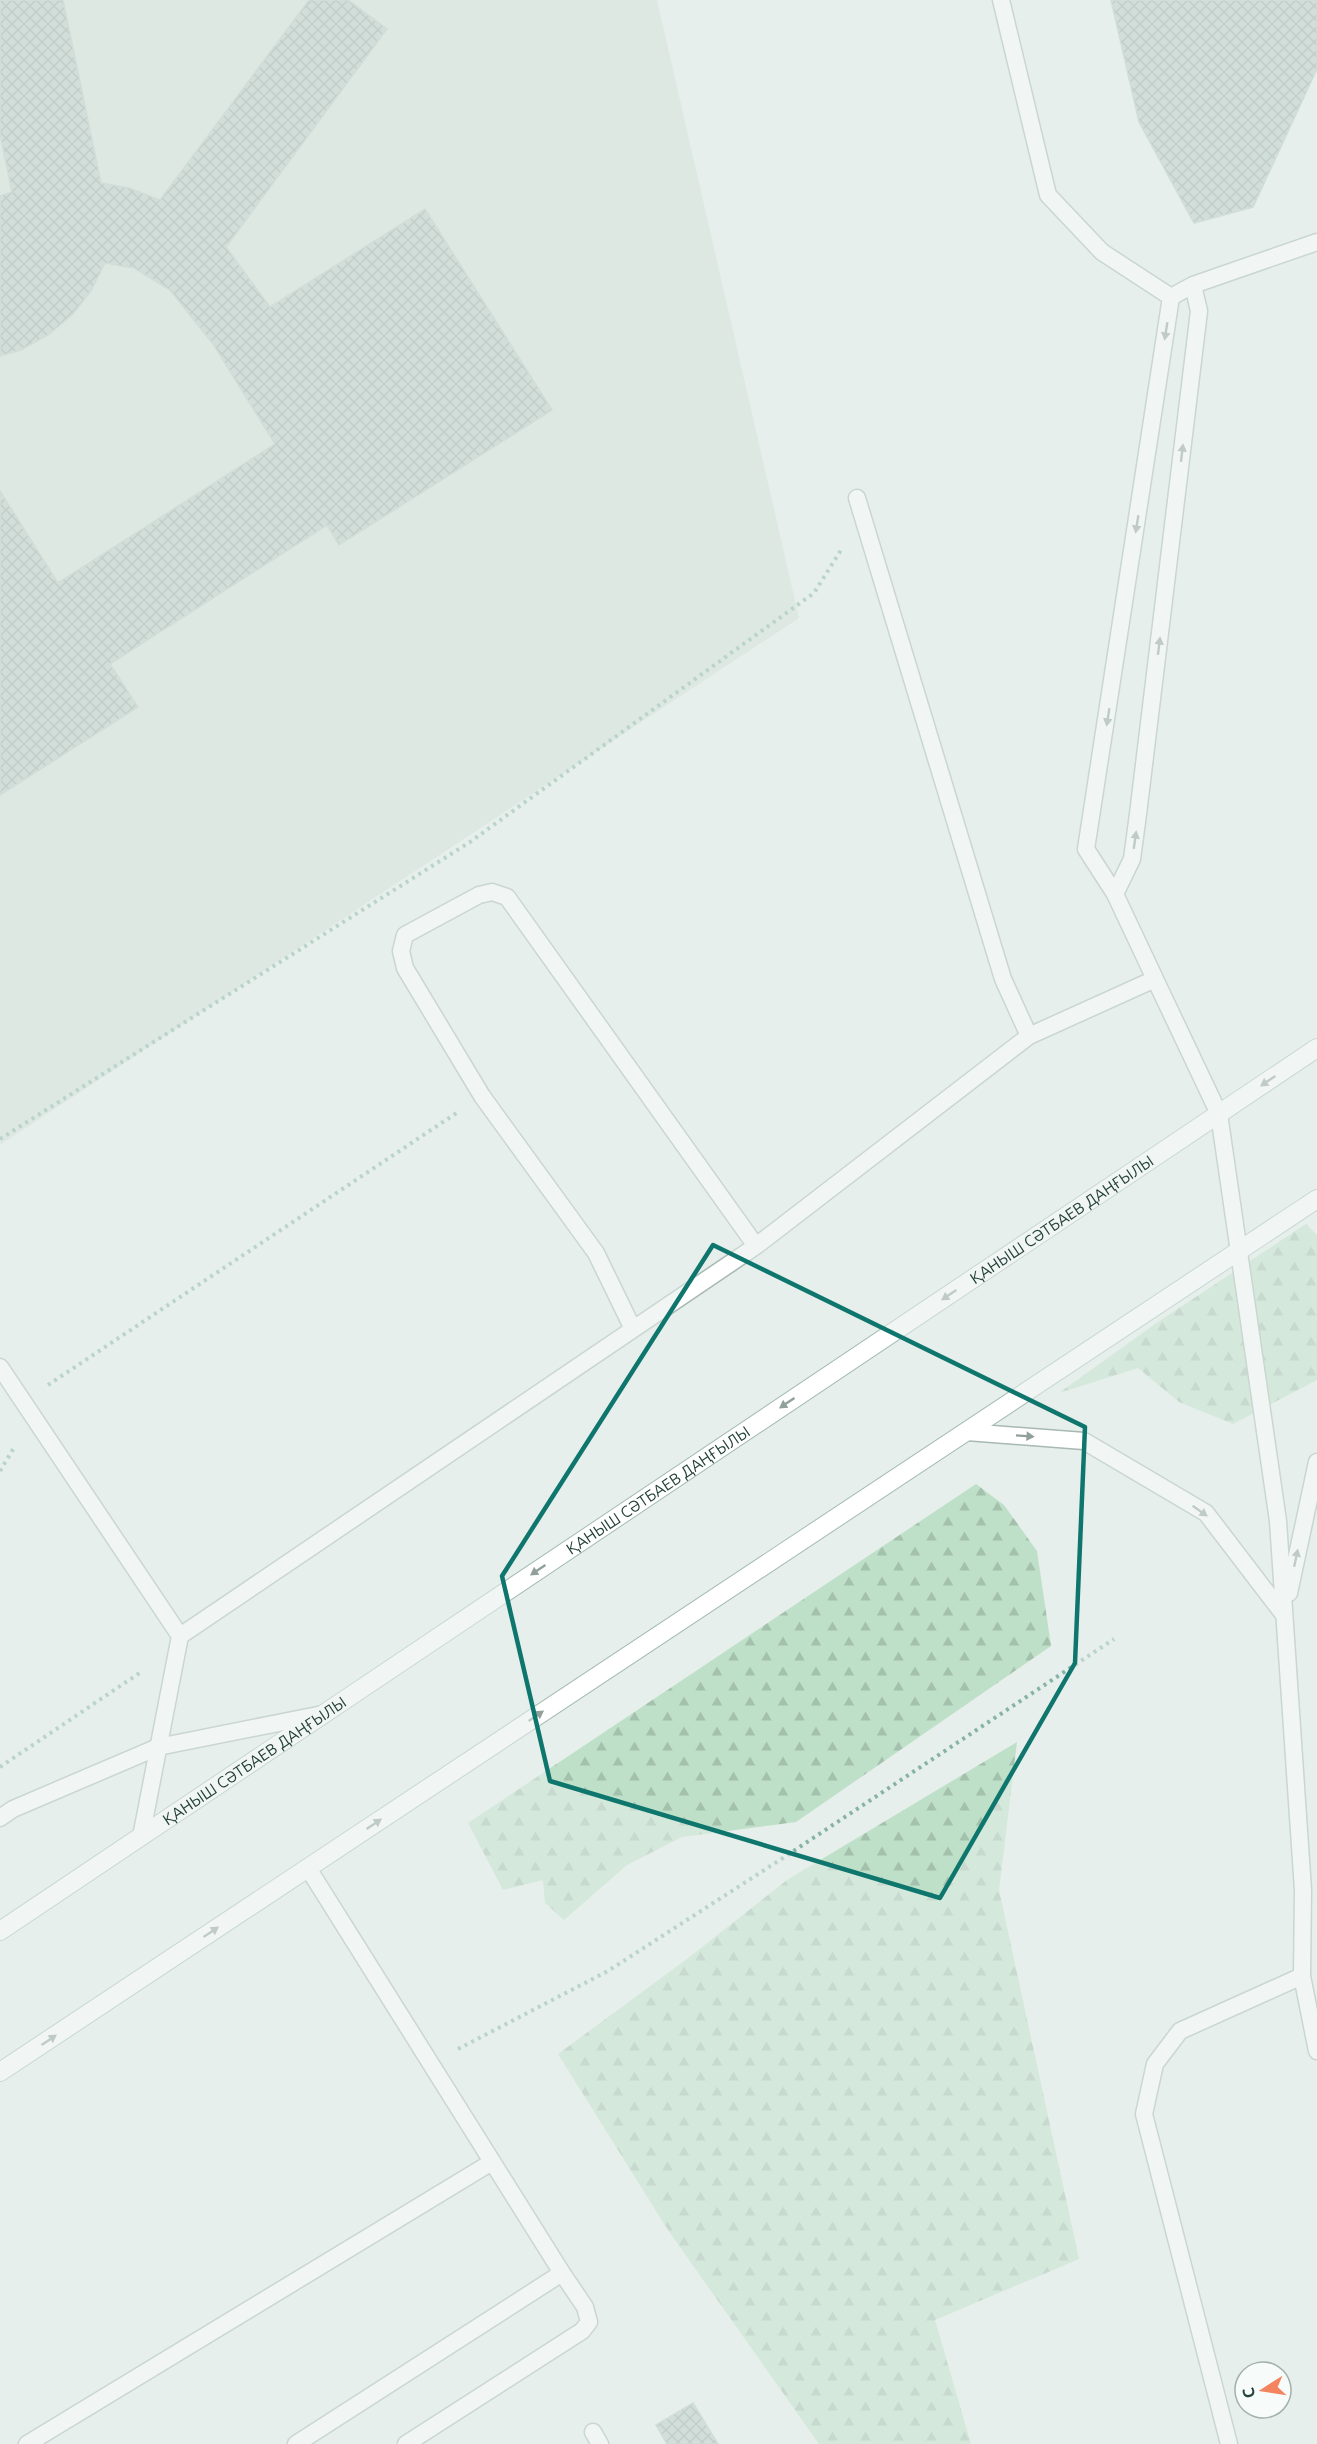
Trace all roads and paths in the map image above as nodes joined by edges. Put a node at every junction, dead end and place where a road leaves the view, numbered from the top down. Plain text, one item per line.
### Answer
1 (1001, 0) edge
2 (1317, 242) edge
3 (1193, 285) junction
4 (1172, 297) junction
5 (857, 498) dead end
6 (863, 516) junction
7 (1115, 894) junction
8 (1155, 979) junction
9 (1029, 1036) junction
10 (1317, 1048) edge
11 (483, 1096) junction
12 (1219, 1114) junction
13 (0, 1139) edge
14 (1317, 1199) edge
15 (756, 1246) junction
16 (1239, 1251) junction
17 (633, 1329) junction
18 (0, 1367) edge
19 (22, 1402) junction
20 (966, 1432) junction
21 (1316, 1467) edge
22 (1284, 1615) junction
23 (180, 1636) junction
24 (1114, 1640) dead end
25 (150, 1666) dead end
26 (324, 1714) junction
27 (158, 1747) junction
28 (0, 1767) edge
29 (0, 1818) edge
30 (141, 1837) junction
31 (308, 1868) junction
32 (0, 1931) edge
33 (1302, 1976) junction
34 (1317, 2051) edge
35 (432, 2065) junction
36 (0, 2072) edge
37 (492, 2162) junction
38 (562, 2273) junction
39 (27, 2444) edge
40 (296, 2444) edge
41 (406, 2444) edge
42 (1229, 2444) edge

1 - 4 lane
2 - 3 lane
3 - 4 lane
7 -> 3 lane
4 -> 7 lane
5 - 6 lane
6 - 9 lane
6 - 13 path
7 - 8 lane
8 - 9 lane
8 - 12 lane
9 - 15 lane
10 -> 12 main road, ҚАНЫШ СӘТБАЕВ ДАҢҒЫЛЫ
11 - 15 lane
11 - 17 lane
11 - 19 path
12 - 16 lane
12 -> 26 main road, ҚАНЫШ СӘТБАЕВ ДАҢҒЫЛЫ
14 - 16 main road
15 - 17 lane
16 - 20 main road
16 - 22 lane
17 - 23 lane
18 - 19 lane
19 - 23 lane
20 -> 22 lane
31 -> 20 main road
22 -> 21 lane
22 - 33 lane
23 - 27 lane
24 - 35 path
25 - 28 path
26 - 27 lane
26 - 30 main road, ҚАНЫШ СӘТБАЕВ ДАҢҒЫЛЫ
27 - 29 lane
27 - 30 lane
30 - 32 main road, ҚАНЫШ СӘТБАЕВ ДАҢҒЫЛЫ
31 - 35 lane
36 -> 31 main road
33 - 34 lane
33 - 42 lane
35 - 37 lane
37 - 38 lane
37 - 39 lane
38 - 40 lane
38 - 41 lane

